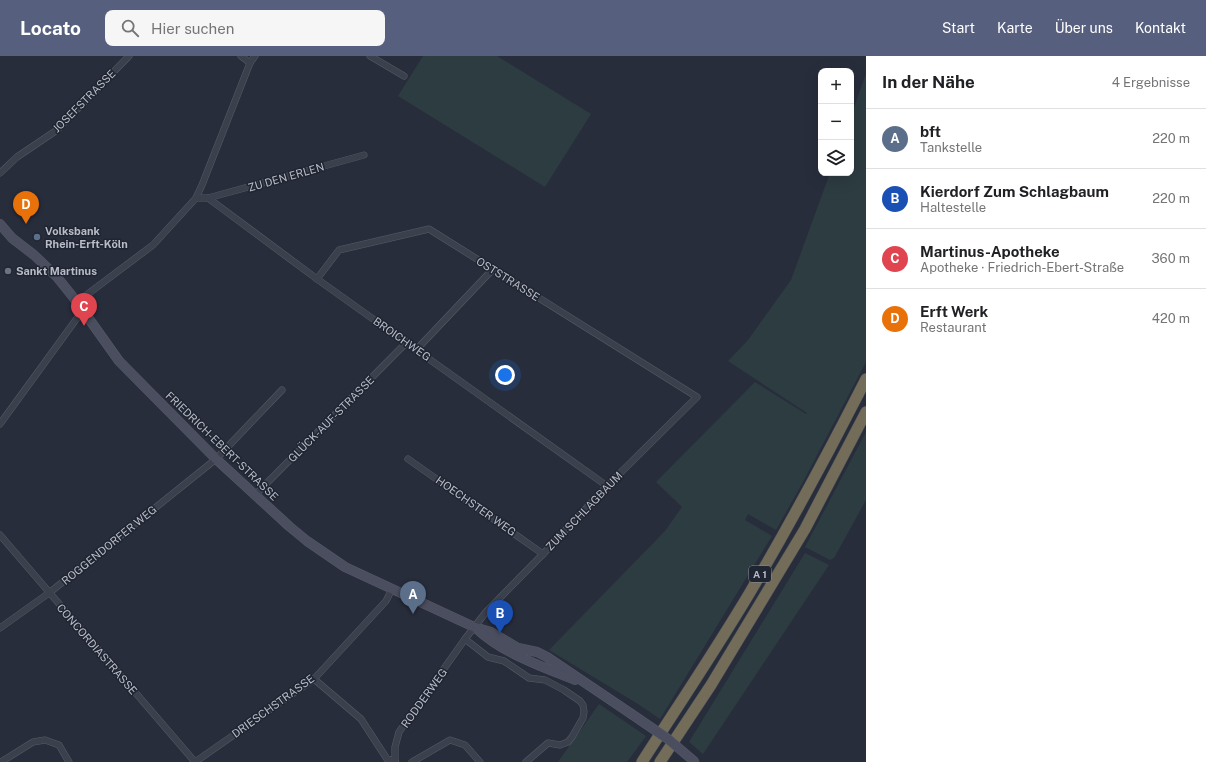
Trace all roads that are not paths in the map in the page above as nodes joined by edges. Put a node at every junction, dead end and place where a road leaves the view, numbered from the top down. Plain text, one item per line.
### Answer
1 (129, 56) edge
2 (241, 56) edge
3 (255, 56) edge
4 (370, 56) edge
5 (250, 63) junction
6 (404, 76) dead end
7 (364, 155) dead end
8 (0, 173) edge
9 (196, 198) junction
10 (208, 198) junction
11 (0, 224) edge
12 (493, 269) junction
13 (317, 279) junction
14 (77, 302) junction
15 (83, 310) junction
16 (407, 342) junction
17 (417, 349) junction
18 (866, 379) edge
19 (282, 390) dead end
20 (697, 397) joint
21 (866, 412) edge
22 (0, 424) edge
23 (216, 459) junction
24 (408, 459) dead end
25 (607, 486) junction
26 (254, 496) junction
27 (0, 535) edge
28 (543, 554) junction
29 (392, 589) junction
30 (49, 593) junction
31 (474, 627) junction
32 (0, 628) edge
33 (465, 639) junction
34 (314, 679) junction
35 (1, 762) edge
36 (69, 762) edge
37 (195, 762) edge
38 (395, 762) edge
39 (412, 762) edge
40 (480, 762) edge
41 (526, 762) edge
42 (642, 762) edge
43 (660, 762) edge
44 (695, 762) edge

1 - 8 street, JOSEFSTRASSE
2 - 5 street
3 - 5 street
4 - 6 street
5 - 9 street
7 - 10 street, ZU DEN ERLEN
9 - 10 street
9 - 14 street
10 - 13 street, BROICHWEG
11 - 14 main road, FRIEDRICH-EBERT-STRASSE
12 - 13 street, OSTSTRASSE
12 - 17 street
12 - 20 street, OSTSTRASSE
13 - 16 street, BROICHWEG
14 - 15 main road, FRIEDRICH-EBERT-STRASSE
15 - 22 street
15 - 23 main road, FRIEDRICH-EBERT-STRASSE
16 - 17 street, BROICHWEG
16 - 26 street, GLÜCK-AUF-STRASSE
17 - 25 street, BROICHWEG
18 - 42 highway, A 1
19 - 23 street, ROGGENDORFER WEG
20 - 25 street, ZUM SCHLAGBAUM
21 - 43 highway, A 1
23 - 26 main road, FRIEDRICH-EBERT-STRASSE
23 - 30 street, ROGGENDORFER WEG
24 - 28 street, HOECHSTER WEG
25 - 28 street, ZUM SCHLAGBAUM
26 - 29 main road, FRIEDRICH-EBERT-STRASSE
27 - 30 street, CONCORDIASTRASSE
28 - 31 street, ZUM SCHLAGBAUM
29 - 31 main road, FRIEDRICH-EBERT-STRASSE
29 - 34 street, DRIESCHSTRASSE
30 - 32 street, ROGGENDORFER WEG
30 - 37 street, CONCORDIASTRASSE
31 - 33 street, RODDERWEG
31 - 44 main road, FRIEDRICH-EBERT-STRASSE, bridge
33 - 38 street, RODDERWEG
33 - 41 street
34 - 37 street, DRIESCHSTRASSE
34 - 38 street, RODDERWEG
35 - 36 street
39 - 40 street

